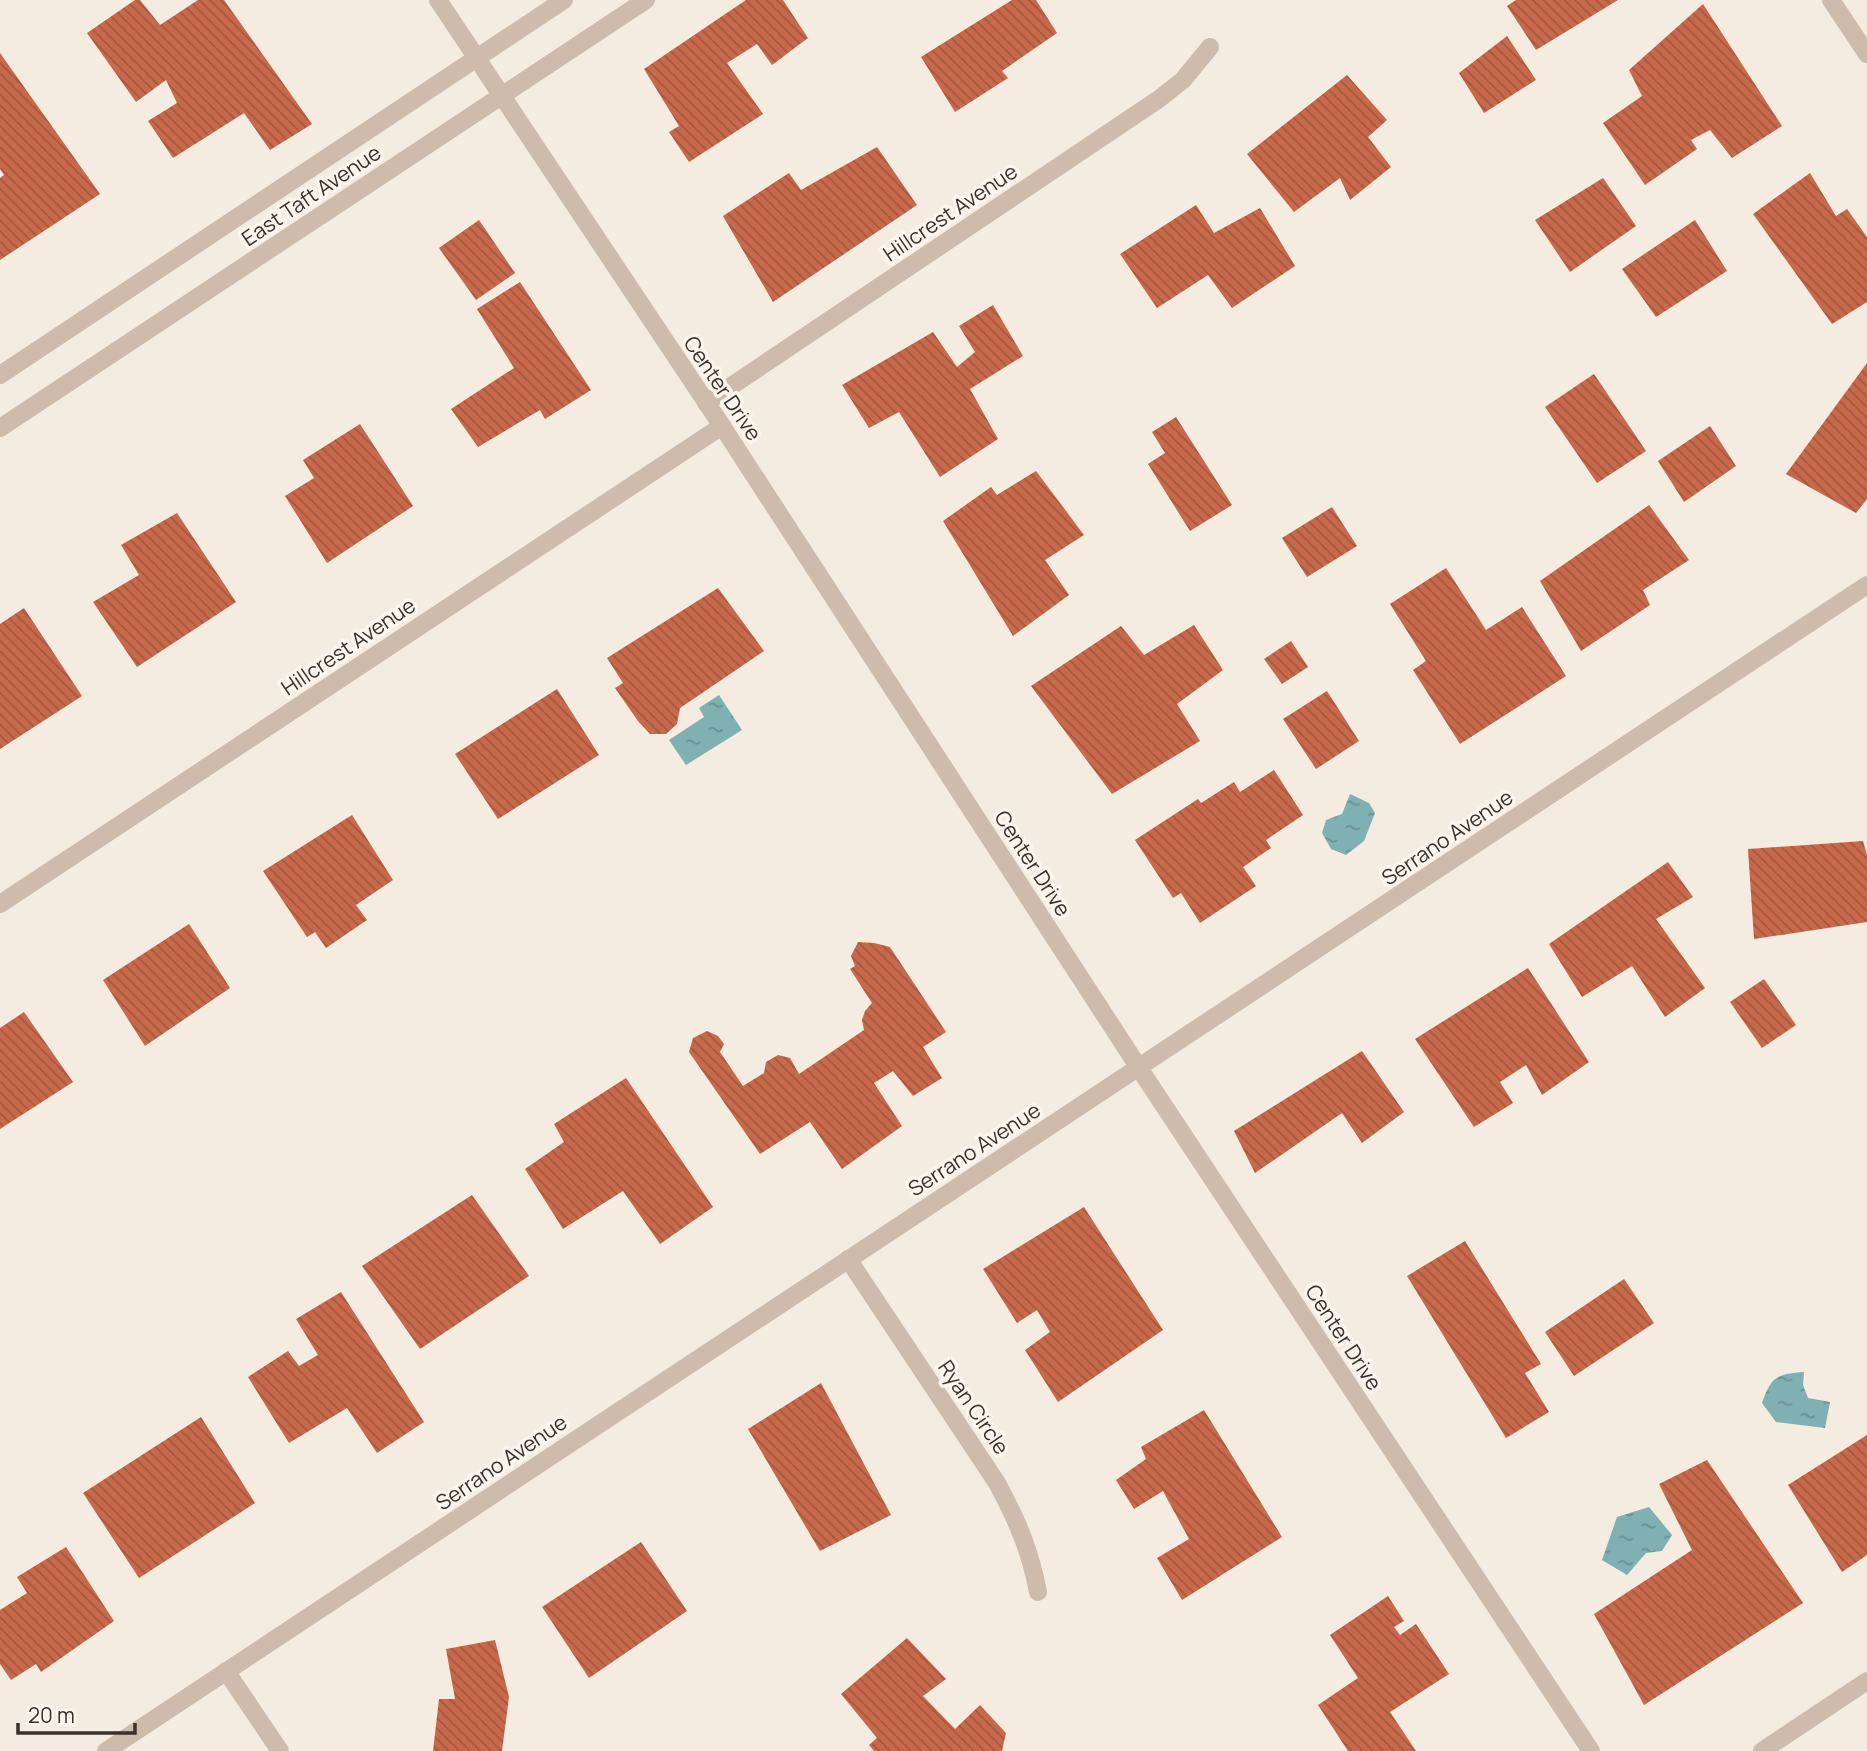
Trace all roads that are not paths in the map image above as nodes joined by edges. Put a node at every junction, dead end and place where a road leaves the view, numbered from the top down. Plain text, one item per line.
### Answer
1 (438, 0) edge
2 (564, 0) edge
3 (646, 0) edge
4 (1831, 0) edge
5 (1210, 47) dead end
6 (1867, 54) edge
7 (476, 59) junction
8 (501, 96) junction
9 (0, 375) edge
10 (706, 403) junction
11 (722, 426) junction
12 (0, 428) edge
13 (1867, 585) edge
14 (0, 904) edge
15 (1139, 1068) junction
16 (848, 1259) junction
17 (1038, 1592) dead end
18 (226, 1671) junction
19 (1867, 1681) edge
20 (106, 1751) edge
21 (280, 1751) edge
22 (1591, 1751) edge
23 (1762, 1751) edge

1 - 7 street, Center Drive
2 - 7 street, East Taft Avenue
3 - 8 street, East Taft Avenue
4 - 6 street
5 - 10 street, Hillcrest Avenue
7 - 8 street, Center Drive
7 - 9 street, East Taft Avenue
8 - 10 street, Center Drive
8 - 12 street, East Taft Avenue
10 - 11 street, Center Drive
11 - 14 street, Hillcrest Avenue
11 - 15 street, Center Drive
13 - 15 street, Serrano Avenue
15 - 16 street, Serrano Avenue
15 - 22 street, Center Drive
16 - 17 street, Ryan Circle
16 - 18 street, Serrano Avenue
18 - 20 street, Serrano Avenue
18 - 21 street
19 - 23 street

